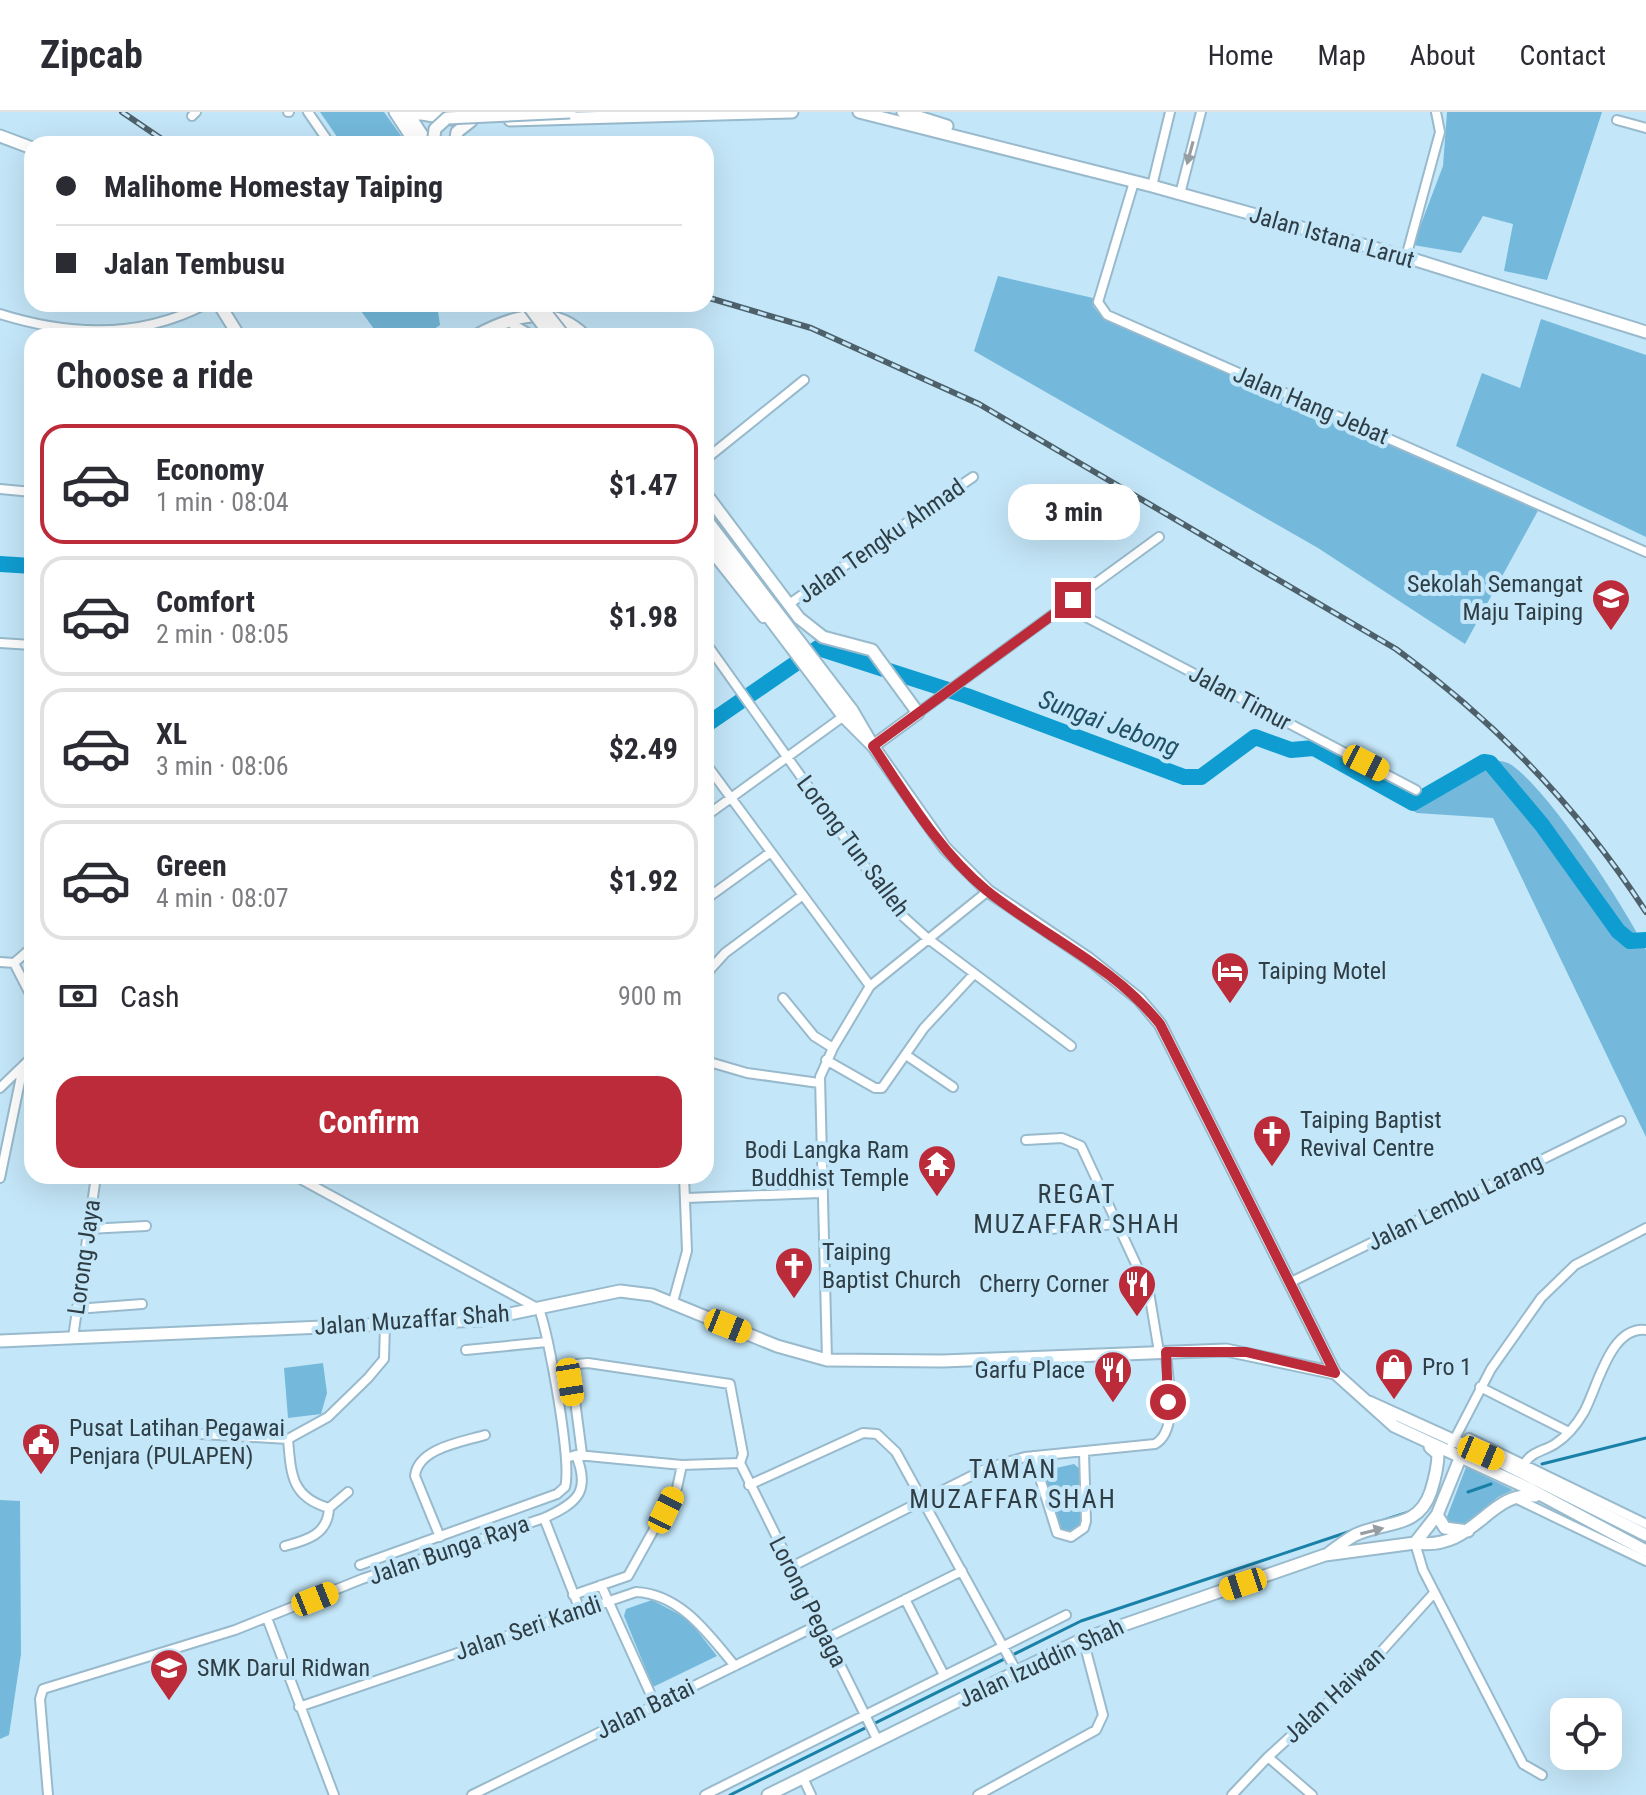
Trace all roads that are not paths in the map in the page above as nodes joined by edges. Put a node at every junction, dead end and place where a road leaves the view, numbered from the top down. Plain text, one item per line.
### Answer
1 (308, 112) edge
2 (395, 112) edge
3 (408, 112) edge
4 (570, 112) edge
5 (792, 112) edge
6 (859, 112) edge
7 (903, 112) edge
8 (1170, 112) edge
9 (1201, 112) edge
10 (1436, 112) edge
11 (432, 114) edge
12 (917, 114) edge
13 (1617, 120) dead end
14 (471, 121) junction
15 (1646, 128) edge
16 (0, 136) edge
17 (324, 136) edge
18 (411, 136) edge
19 (424, 136) edge
20 (433, 136) edge
21 (456, 136) edge
22 (24, 145) edge
23 (1016, 149) junction
24 (1134, 182) junction
25 (1152, 186) junction
26 (1180, 194) junction
27 (1406, 257) junction
28 (186, 312) edge
29 (545, 312) edge
30 (0, 314) edge
31 (506, 320) junction
32 (52, 328) edge
33 (136, 328) edge
34 (490, 328) edge
35 (520, 328) edge
36 (558, 328) edge
37 (574, 328) edge
38 (1646, 332) edge
39 (804, 380) dead end
40 (714, 453) edge
41 (973, 477) dead end
42 (0, 489) edge
43 (24, 491) edge
44 (714, 505) edge
45 (714, 530) edge
46 (1159, 537) dead end
47 (714, 543) edge
48 (1646, 552) edge
49 (714, 556) edge
50 (766, 603) junction
51 (789, 604) junction
52 (1065, 606) junction
53 (787, 639) junction
54 (0, 643) edge
55 (24, 644) edge
56 (798, 647) junction
57 (714, 654) edge
58 (848, 713) junction
59 (918, 713) junction
60 (873, 746) junction
61 (788, 757) junction
62 (714, 775) edge
63 (1416, 790) dead end
64 (730, 797) junction
65 (714, 810) edge
66 (771, 852) junction
67 (988, 891) junction
68 (714, 893) edge
69 (803, 895) junction
70 (927, 938) junction
71 (24, 954) edge
72 (0, 962) edge
73 (14, 963) junction
74 (714, 965) edge
75 (974, 974) junction
76 (24, 982) edge
77 (870, 986) junction
78 (783, 998) dead end
79 (1071, 1046) dead end
80 (833, 1048) junction
81 (906, 1055) junction
82 (826, 1060) junction
83 (714, 1063) edge
84 (23, 1067) joint
85 (819, 1083) junction
86 (953, 1087) dead end
87 (0, 1088) edge
88 (1621, 1121) dead end
89 (1026, 1140) dead end
90 (0, 1178) edge
91 (95, 1184) edge
92 (310, 1184) edge
93 (685, 1184) edge
94 (821, 1193) junction
95 (686, 1198) junction
96 (1118, 1224) junction
97 (146, 1226) dead end
98 (1646, 1228) edge
99 (88, 1229) junction
100 (1050, 1229) dead end
101 (1289, 1283) junction
102 (673, 1302) junction
103 (142, 1304) dead end
104 (76, 1309) junction
105 (539, 1309) junction
106 (385, 1324) junction
107 (1646, 1330) edge
108 (73, 1338) junction
109 (0, 1341) edge
110 (547, 1342) junction
111 (466, 1350) dead end
112 (1163, 1352) junction
113 (827, 1360) junction
114 (1335, 1373) junction
115 (1480, 1387) junction
116 (1367, 1402) junction
117 (1467, 1418) junction
118 (151, 1431) dead end
119 (1569, 1432) junction
120 (485, 1435) dead end
121 (1415, 1435) junction
122 (288, 1439) junction
123 (1451, 1446) junction
124 (1465, 1447) junction
125 (1084, 1452) junction
126 (575, 1456) junction
127 (1033, 1456) junction
128 (740, 1463) junction
129 (1525, 1463) junction
130 (682, 1465) junction
131 (1533, 1484) junction
132 (749, 1485) junction
133 (348, 1492) dead end
134 (1513, 1497) junction
135 (1544, 1497) junction
136 (925, 1501) junction
137 (329, 1508) junction
138 (1437, 1515) junction
139 (544, 1518) junction
140 (1642, 1530) edge
141 (1468, 1531) junction
142 (440, 1537) junction
143 (1415, 1543) junction
144 (285, 1546) dead end
145 (1646, 1551) edge
146 (1325, 1555) junction
147 (1646, 1561) edge
148 (360, 1565) dead end
149 (791, 1567) junction
150 (962, 1571) junction
151 (601, 1585) junction
152 (1434, 1593) junction
153 (573, 1595) junction
154 (905, 1599) junction
155 (607, 1601) junction
156 (580, 1610) junction
157 (1066, 1615) dead end
158 (267, 1618) junction
159 (820, 1624) junction
160 (827, 1638) junction
161 (1083, 1639) junction
162 (1005, 1653) junction
163 (735, 1666) junction
164 (1017, 1672) junction
165 (944, 1675) junction
166 (655, 1704) junction
167 (299, 1707) junction
168 (871, 1727) junction
169 (1268, 1757) junction
170 (1542, 1775) dead end
171 (803, 1778) junction
172 (48, 1795) edge
173 (334, 1795) edge
174 (472, 1795) edge
175 (705, 1795) edge
176 (768, 1795) edge
177 (811, 1795) edge
178 (978, 1795) edge
179 (1232, 1795) edge
180 (1312, 1795) edge

1 - 17 street
2 - 18 main road
3 - 11 main road
3 - 19 main road
4 - 20 main road, bridge
5 - 14 main road
6 - 23 main road, Jalan Istana Larut
7 - 12 main road, Jalan Istana Larut
8 - 25 street
9 -> 26 street
10 - 27 street
11 - 14 main road
12 - 23 main road, Jalan Istana Larut
13 - 15 street
14 - 21 main road
16 - 22 main road
23 - 24 main road, Jalan Istana Larut
24 - 25 main road, Jalan Istana Larut
24 - 48 street, Jalan Hang Jebat
25 - 26 main road, Jalan Istana Larut
26 - 27 main road, Jalan Istana Larut
27 - 38 main road, Jalan Istana Larut
28 - 33 street
29 - 36 main road, bridge
30 - 32 street
31 - 34 main road
31 - 35 street
31 - 37 main road
39 - 40 street
41 - 51 street, Jalan Tengku Ahmad
42 - 43 street
44 - 51 main road
45 - 50 main road
46 - 52 street
47 - 50 main road
49 - 53 street
50 - 53 main road
50 - 56 main road
51 - 59 main road
52 - 59 street
52 - 63 street, Jalan Timur
53 - 56 main road
54 - 55 street
56 - 58 main road
57 - 61 street, Lorong Tun Salleh
58 - 60 main road
58 - 61 street
59 - 60 main road
60 - 67 main road
61 - 64 street
61 - 70 street, Lorong Tun Salleh
62 - 64 street
64 - 65 street
64 - 66 street
66 - 68 street
66 - 69 street
67 - 70 street
67 - 101 main road
69 - 74 street
69 - 77 street
70 - 75 street, Lorong Tun Salleh
70 - 77 street
71 - 73 street
72 - 73 street
73 - 76 street
75 - 79 street, Lorong Tun Salleh
75 - 81 street
77 - 80 street
78 - 80 street
80 - 82 street
81 - 82 street
81 - 86 street
82 - 85 street
83 - 85 street
84 - 87 street
84 - 90 street
85 - 94 street
88 - 101 street, Jalan Lembu Larang
89 - 96 street
91 - 99 street, Lorong Jaya
92 - 105 street
93 - 95 street
94 - 95 street
94 - 113 street
95 - 102 street
96 - 100 street
96 - 112 street
97 - 99 street
98 - 115 street
99 - 104 street, Lorong Jaya
101 - 114 main road
102 - 105 main road, Jalan Muzaffar Shah
102 - 113 main road, Jalan Muzaffar Shah
103 - 104 street
104 - 108 street, Lorong Jaya
105 - 106 main road, Jalan Muzaffar Shah
105 - 110 street, Jalan Bunga Raya
106 - 108 main road, Jalan Muzaffar Shah
106 - 122 street
107 - 119 street
108 - 109 main road, Jalan Muzaffar Shah
110 - 111 street
110 - 126 street, Jalan Bunga Raya
112 - 113 main road, Jalan Muzaffar Shah
112 - 114 main road, Jalan Muzaffar Shah
112 - 125 street
114 - 116 main road
115 - 117 street
115 - 119 street
116 - 121 main road
116 - 123 main road
117 - 123 street
117 - 124 street
118 - 122 street
119 - 129 street
120 - 142 street
121 - 123 main road
146 -> 121 main road
122 - 137 street
123 - 124 main road
124 - 129 street
124 - 131 main road
124 - 131 main road
124 - 138 main road
125 - 127 street
125 - 127 street
126 - 128 street, Lorong Pegaga
126 - 130 street
126 - 139 street, Jalan Bunga Raya
126 - 142 street, Jalan Bunga Raya
127 - 136 street
128 - 130 street
128 - 132 street, Lorong Pegaga
129 - 140 street
130 - 151 street
131 - 135 main road
131 - 140 main road
132 - 136 street
132 - 149 street, Lorong Pegaga
133 - 137 street
134 - 135 main road
134 - 141 main road, Jalan Izuddin Shah
134 - 147 street
135 - 145 main road
136 - 149 street
136 - 150 street
137 - 144 street
138 - 141 main road
138 - 143 main road
139 - 153 street
139 - 158 street, Jalan Bunga Raya
141 - 143 main road, Jalan Izuddin Shah
142 - 148 street, Jalan Bunga Raya
143 - 146 main road, Jalan Izuddin Shah
143 - 152 street
146 - 161 main road, Jalan Izuddin Shah
149 - 159 street, Lorong Pegaga
150 - 154 street
150 - 162 street
151 - 153 street
151 - 155 street
152 - 169 street, Jalan Haiwan
152 - 170 street
153 - 156 street
154 - 160 street
154 - 165 street
155 - 156 street, Jalan Seri Kandi
155 - 163 street, Jalan Seri Kandi
155 - 166 street
156 - 167 street, Jalan Seri Kandi
157 - 162 street
158 - 167 street
158 - 172 street, Jalan Bunga Raya
159 - 160 street, Lorong Pegaga
159 - 163 street, Jalan Batai
160 - 168 street, Lorong Pegaga
161 - 164 main road, Jalan Izuddin Shah
161 - 178 street
162 - 164 street
162 - 165 street
163 - 166 street, Jalan Batai
164 - 168 main road, Jalan Izuddin Shah
165 - 168 street
166 - 174 street, Jalan Batai
167 - 173 street
168 - 171 main road, Jalan Izuddin Shah
168 - 175 street
169 - 179 street, Jalan Haiwan
169 - 180 street
171 - 176 main road, Jalan Izuddin Shah
171 - 177 street

